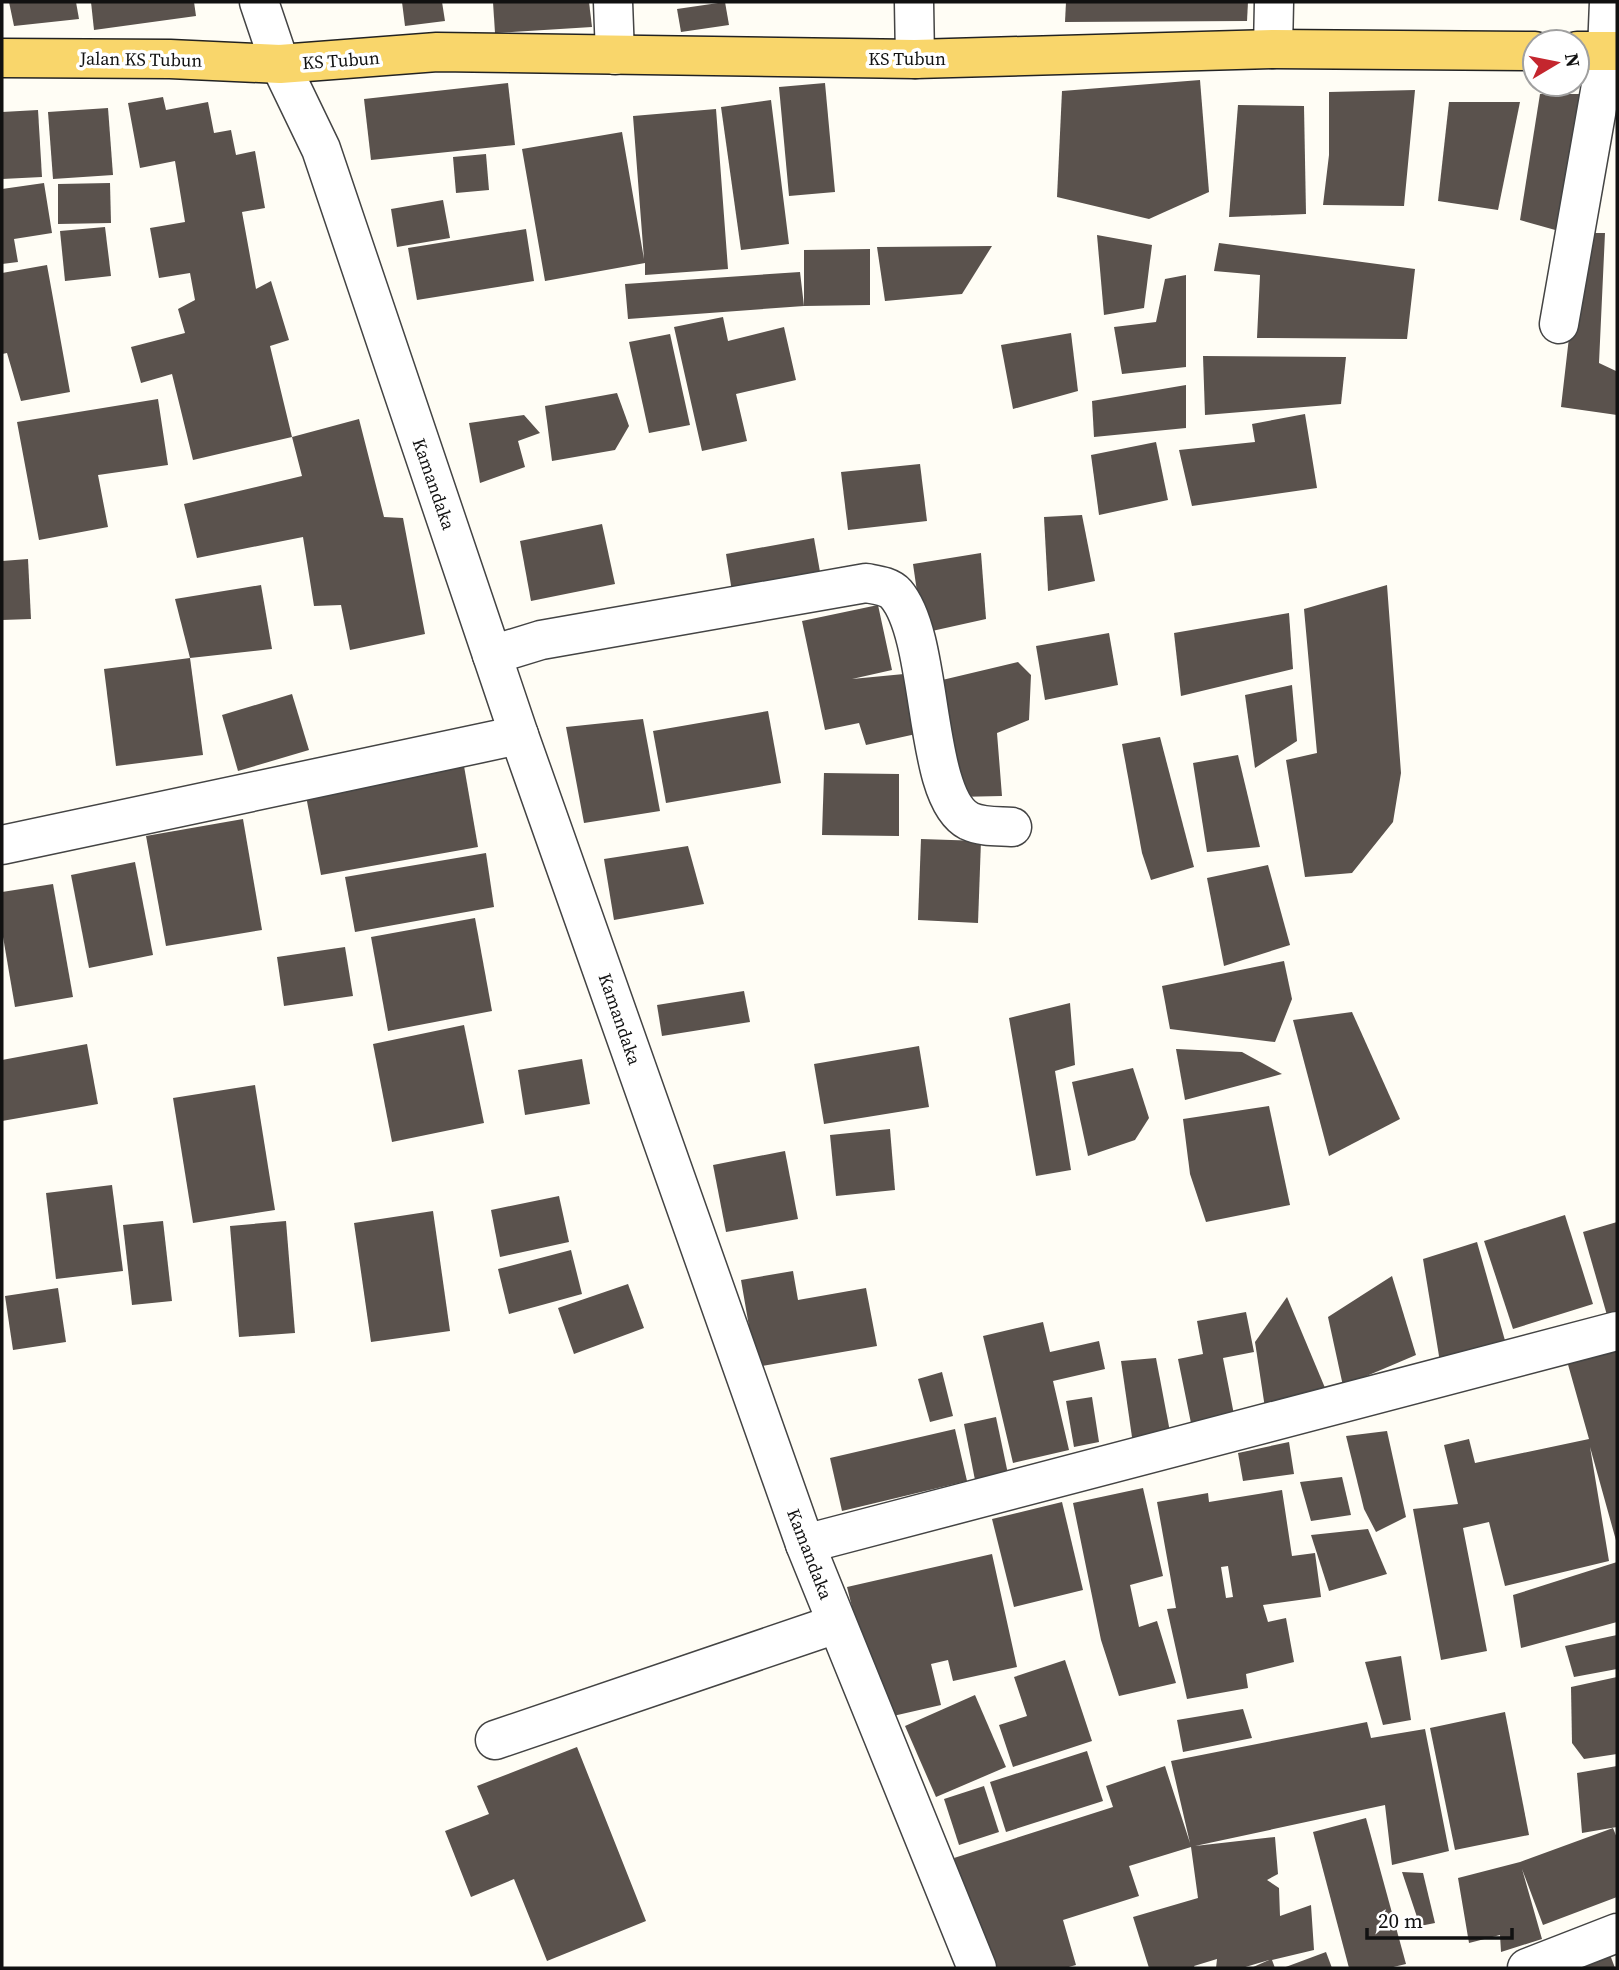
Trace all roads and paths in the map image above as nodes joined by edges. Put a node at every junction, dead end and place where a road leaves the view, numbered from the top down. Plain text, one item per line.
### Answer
1 (259, 2) edge
2 (613, 2) edge
3 (914, 2) edge
4 (1274, 2) edge
5 (1609, 2) edge
6 (1273, 49) junction
7 (1521, 51) edge
8 (1600, 51) edge
9 (615, 55) junction
10 (2, 58) edge
11 (915, 59) junction
12 (280, 64) junction
13 (1559, 324) dead end
14 (492, 655) junction
15 (519, 735) junction
16 (1012, 827) dead end
17 (2, 845) edge
18 (1617, 1331) edge
19 (805, 1544) junction
20 (836, 1624) junction
21 (495, 1740) dead end
22 (1617, 1933) edge
23 (977, 1968) edge
24 (1527, 1968) edge

1 - 12 street, Kamandaka
2 - 9 street
3 - 11 street
4 - 6 street
5 - 8 street
6 - 7 main road, KS Tubun
6 - 11 main road, KS Tubun
8 - 13 street
9 - 11 main road, KS Tubun
9 - 12 main road, KS Tubun
10 - 12 main road, Jalan KS Tubun
12 - 14 street, Kamandaka
14 - 15 street, Kamandaka
14 - 16 street
15 - 17 street
15 - 19 street, Kamandaka
18 - 19 street
19 - 20 street, Kamandaka
20 - 21 street
20 - 23 street, Kamandaka
22 - 24 street

